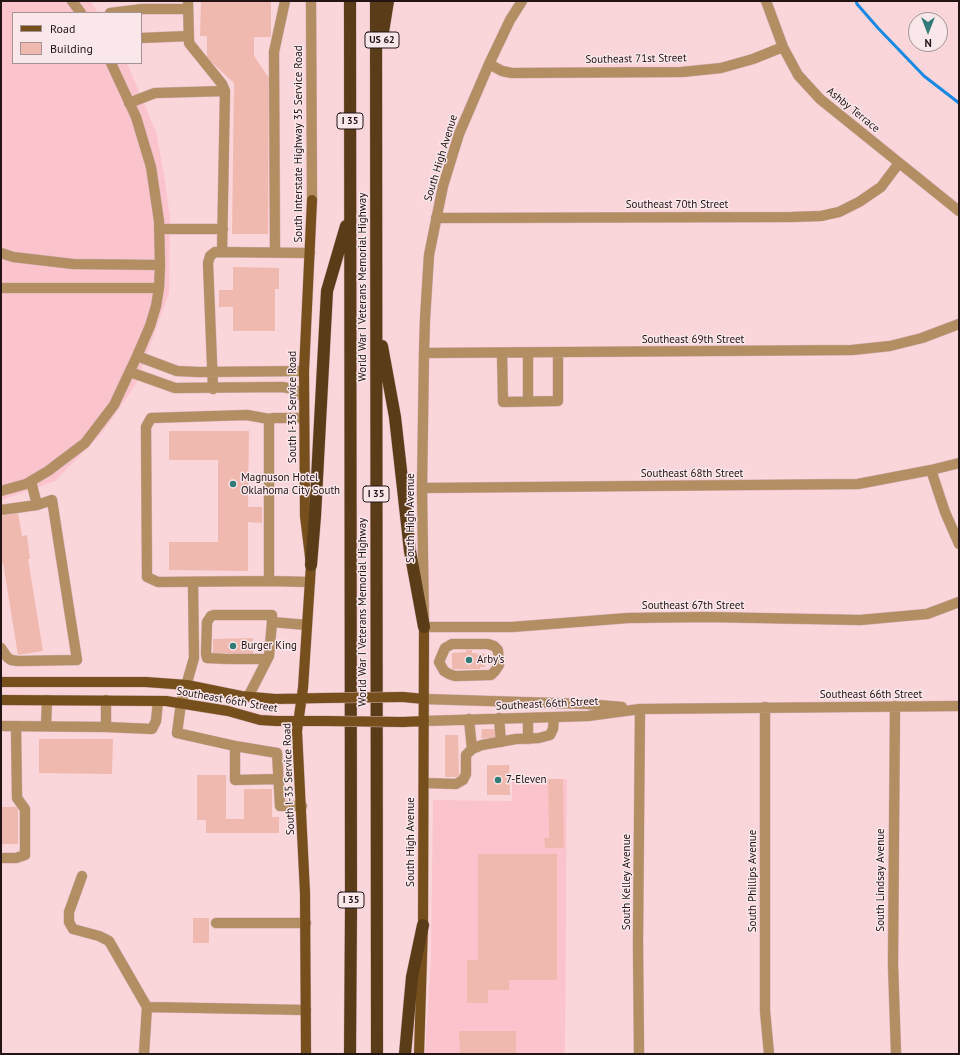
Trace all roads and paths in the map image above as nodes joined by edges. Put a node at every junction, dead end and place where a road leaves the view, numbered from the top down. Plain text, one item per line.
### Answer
1 (72, 1) edge
2 (285, 1) edge
3 (310, 1) edge
4 (344, 1) edge
5 (350, 1) edge
6 (376, 1) edge
7 (388, 1) edge
8 (522, 1) edge
9 (766, 1) edge
10 (188, 5) edge
11 (80, 12) edge
12 (118, 12) edge
13 (350, 31) junction
14 (189, 36) junction
15 (142, 38) edge
16 (783, 47) junction
17 (111, 64) edge
18 (489, 64) junction
19 (376, 79) junction
20 (225, 91) junction
21 (129, 103) junction
22 (899, 163) junction
23 (312, 200) joint
24 (350, 211) junction
25 (959, 212) edge
26 (436, 218) junction
27 (159, 229) junction
28 (223, 229) junction
29 (222, 252) junction
30 (275, 252) junction
31 (310, 253) junction
32 (1, 254) edge
33 (160, 265) junction
34 (1, 288) edge
35 (159, 288) junction
36 (308, 288) joint
37 (376, 317) junction
38 (959, 324) edge
39 (558, 352) junction
40 (424, 353) junction
41 (502, 353) junction
42 (528, 353) junction
43 (137, 356) junction
44 (304, 371) junction
45 (130, 372) junction
46 (212, 372) junction
47 (213, 388) junction
48 (304, 398) junction
49 (528, 402) junction
50 (304, 418) junction
51 (269, 419) junction
52 (959, 463) edge
53 (931, 470) junction
54 (31, 481) junction
55 (422, 488) junction
56 (1, 491) edge
57 (37, 505) junction
58 (1, 510) edge
59 (959, 544) edge
60 (311, 565) junction
61 (270, 581) junction
62 (193, 582) junction
63 (310, 582) junction
64 (959, 602) edge
65 (272, 622) junction
66 (307, 625) junction
67 (424, 627) junction
68 (457, 627) junction
69 (456, 644) junction
70 (1, 648) edge
71 (267, 660) junction
72 (439, 662) junction
73 (424, 663) junction
74 (3, 680) edge
75 (187, 685) junction
76 (248, 697) junction
77 (302, 698) junction
78 (424, 698) junction
79 (1, 700) edge
80 (47, 700) junction
81 (106, 700) junction
82 (158, 701) junction
83 (181, 703) junction
84 (895, 706) junction
85 (959, 706) edge
86 (765, 707) junction
87 (640, 709) junction
88 (554, 717) junction
89 (499, 718) junction
90 (528, 718) junction
91 (469, 719) junction
92 (298, 721) junction
93 (424, 721) junction
94 (1, 726) edge
95 (16, 726) junction
96 (46, 726) junction
97 (106, 727) junction
98 (528, 739) junction
99 (501, 742) junction
100 (235, 746) junction
101 (472, 749) junction
102 (279, 779) junction
103 (424, 783) junction
104 (302, 806) junction
105 (1, 858) edge
106 (82, 876) dead end
107 (216, 923) dead end
108 (306, 923) junction
109 (423, 925) junction
110 (147, 1007) junction
111 (306, 1010) junction
112 (144, 1054) edge
113 (306, 1054) edge
114 (350, 1054) edge
115 (377, 1054) edge
116 (405, 1054) edge
117 (419, 1054) edge
118 (640, 1054) edge
119 (769, 1054) edge
120 (896, 1054) edge

1 - 11 street
2 - 30 street
3 - 23 street, South Interstate Highway 35 Service Road
4 - 13 highway, US 62
5 - 13 highway, World War I Veterans Memorial Highway / I 35
6 - 19 highway, World War I Veterans Memorial Highway / I 35
7 - 19 highway, US 62
8 - 18 street, South High Avenue
9 - 16 street, Ashby Terrace
10 - 12 street
10 - 14 street
13 - 24 highway, World War I Veterans Memorial Highway / I 35
14 - 15 street
14 - 20 street
16 - 18 street, Southeast 71st Street
16 - 22 street, Ashby Terrace
17 - 21 street
18 - 26 street, South High Avenue
19 - 37 highway, World War I Veterans Memorial Highway / I 35
20 - 21 street
20 - 28 street
21 - 27 street
22 - 25 street, Ashby Terrace
22 - 26 street, Southeast 70th Street
23 - 31 main road, South Interstate Highway 35 Service Road
24 - 60 highway
24 - 114 highway, World War I Veterans Memorial Highway / I 35
26 - 40 street, South High Avenue
27 - 28 street
27 - 33 street
28 - 29 street
29 - 30 street
29 - 46 street
30 - 31 street
31 - 36 main road, South Interstate Highway 35 Service Road
32 - 33 street
33 - 35 street
34 - 35 street
35 - 43 street
36 - 44 main road, South I-35 Service Road
37 - 67 highway
37 - 115 highway, World War I Veterans Memorial Highway / I 35
38 - 39 street, Southeast 69th Street
39 - 42 street, Southeast 69th Street
39 - 49 street
40 - 41 street, Southeast 69th Street
40 - 55 street, South High Avenue
41 - 42 street, Southeast 69th Street
41 - 49 street
42 - 49 street
43 - 45 street
43 - 46 street
44 - 46 street
44 - 48 main road, South I-35 Service Road
45 - 47 street
45 - 54 street
46 - 47 street
47 - 48 street
48 - 50 main road, South I-35 Service Road
50 - 51 street
50 - 60 main road, South I-35 Service Road
51 - 61 street
51 - 62 street
52 - 53 street, Southeast 68th Street
53 - 55 street, Southeast 68th Street
53 - 59 street
54 - 56 street
54 - 57 street
55 - 67 street, South High Avenue
57 - 58 street
57 - 70 street
60 - 63 main road, South I-35 Service Road
61 - 62 street
61 - 63 street
62 - 75 street
63 - 66 main road, South I-35 Service Road
64 - 68 street, Southeast 67th Street
65 - 66 street
65 - 71 street
65 - 71 street
66 - 77 main road, South I-35 Service Road
67 - 68 street, Southeast 67th Street
67 - 73 main road, South High Avenue
68 - 69 street
69 - 72 street
69 - 72 street
71 - 76 street
72 - 73 street
73 - 78 main road, South High Avenue
74 - 75 main road, Southeast 66th Street
75 - 76 main road, Southeast 66th Street
75 - 83 street
76 - 77 main road, Southeast 66th Street
77 - 78 main road, Southeast 66th Street, bridge
77 - 92 main road, South I-35 Service Road
78 - 87 street, Southeast 66th Street
78 - 93 main road, South High Avenue
79 - 80 main road, Southeast 66th Street
80 - 81 main road, Southeast 66th Street
80 - 96 street
81 - 82 main road, Southeast 66th Street
81 - 97 street
82 - 83 main road, Southeast 66th Street
82 - 97 street
83 - 92 main road, Southeast 66th Street
83 - 100 street
84 - 85 street, Southeast 66th Street
84 - 86 street, Southeast 66th Street
84 - 120 street, South Lindsay Avenue
86 - 87 street, Southeast 66th Street
86 - 119 street, South Phillips Avenue
87 - 88 street, Southeast 66th Street
87 - 118 street, South Kelley Avenue
88 - 90 street, Southeast 66th Street
88 - 98 street
89 - 90 street, Southeast 66th Street
89 - 91 street, Southeast 66th Street
89 - 99 street
90 - 98 street
91 - 93 street, Southeast 66th Street
91 - 101 street
92 - 93 main road, Southeast 66th Street, bridge
92 - 104 main road, South I-35 Service Road
93 - 103 main road, South High Avenue
94 - 95 street
95 - 96 street
95 - 105 street
96 - 97 street
98 - 99 street
99 - 101 street
100 - 102 street
100 - 102 street
101 - 103 street
102 - 104 street
103 - 109 main road, South High Avenue
104 - 108 main road, South I-35 Service Road
106 - 110 street
107 - 108 street
108 - 111 main road, South I-35 Service Road
109 - 116 highway
109 - 117 main road, South High Avenue
110 - 111 street
110 - 112 street
111 - 113 main road, South I-35 Service Road

